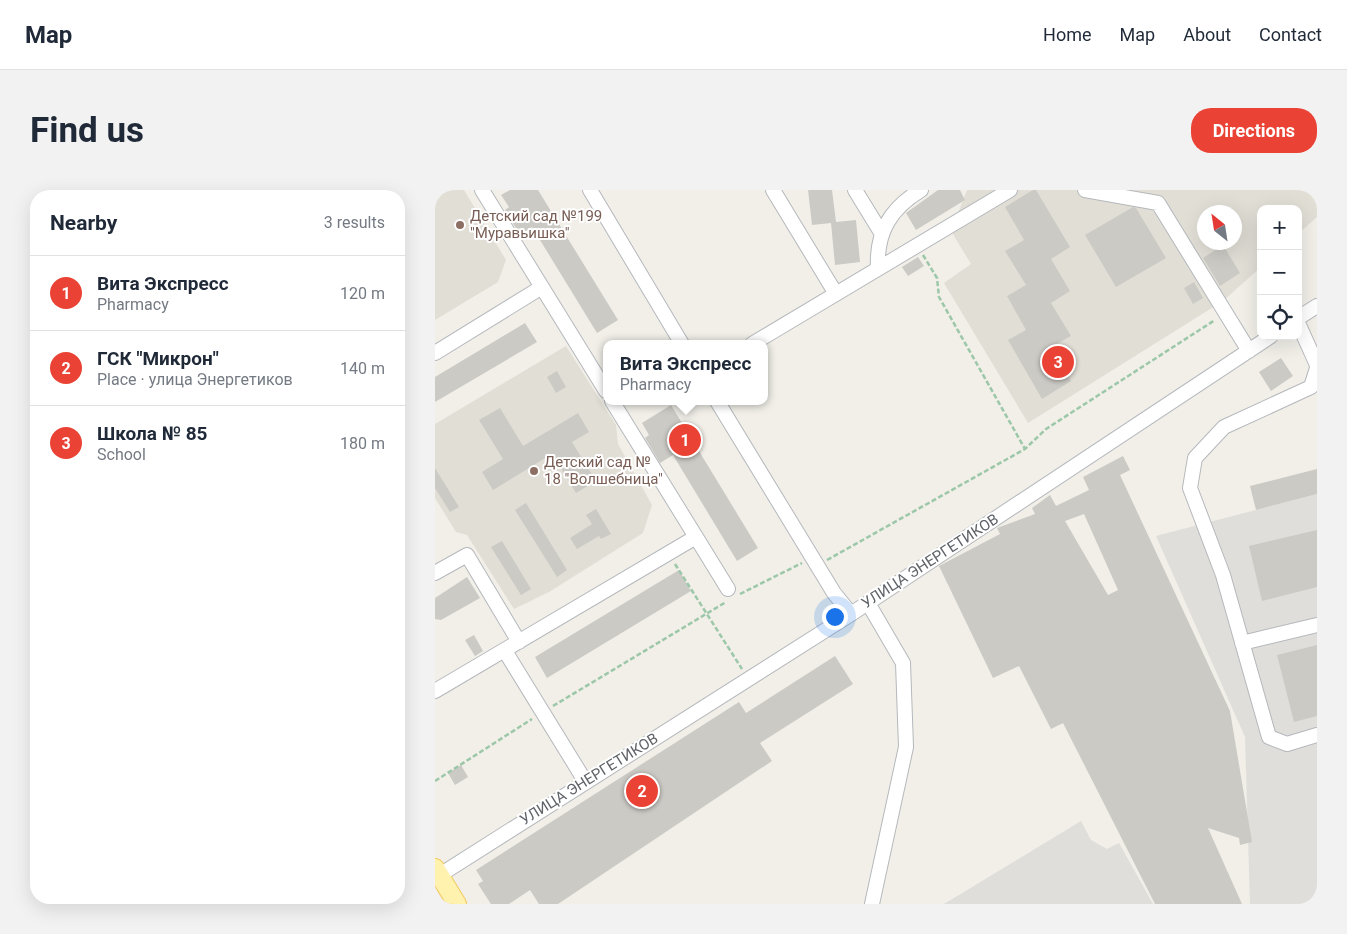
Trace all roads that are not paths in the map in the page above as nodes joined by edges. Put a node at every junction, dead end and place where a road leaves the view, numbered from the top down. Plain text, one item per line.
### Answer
1 (482, 190) edge
2 (590, 190) edge
3 (773, 190) edge
4 (855, 190) edge
5 (921, 190) edge
6 (1010, 190) edge
7 (1085, 190) edge
8 (882, 234) junction
9 (879, 268) junction
10 (542, 287) junction
11 (836, 294) junction
12 (1317, 306) edge
13 (1302, 315) edge
14 (1302, 332) edge
15 (680, 340) edge
16 (759, 340) edge
17 (1265, 340) edge
18 (1249, 351) junction
19 (435, 353) edge
20 (1317, 366) edge
21 (603, 386) edge
22 (614, 405) edge
23 (719, 405) edge
24 (696, 537) junction
25 (435, 573) edge
26 (732, 595) road end
27 (868, 603) junction
28 (851, 614) junction
29 (1317, 625) edge
30 (519, 642) junction
31 (1242, 643) junction
32 (505, 650) junction
33 (435, 690) edge
34 (1317, 735) edge
35 (585, 781) junction
36 (436, 873) edge
37 (457, 904) edge
38 (872, 904) edge

1 - 10 street
2 - 15 street
3 - 11 street
4 - 8 street
5 - 8 street
6 - 9 street
7 - 18 street
8 - 9 street
9 - 11 street
10 - 19 street
10 - 21 street
11 - 16 street
12 - 13 street
14 - 20 street
17 - 18 street, УЛИЦА ЭНЕРГЕТИКОВ
18 - 27 street, УЛИЦА ЭНЕРГЕТИКОВ
20 - 31 street
22 - 24 street
23 - 28 street
24 - 26 street
24 - 30 street
25 - 30 street
27 - 28 street, УЛИЦА ЭНЕРГЕТИКОВ
27 - 38 street
28 - 35 street, УЛИЦА ЭНЕРГЕТИКОВ
29 - 31 street
30 - 32 street
31 - 34 street
32 - 33 street
32 - 35 street
35 - 36 street, УЛИЦА ЭНЕРГЕТИКОВ
36 - 37 main road

